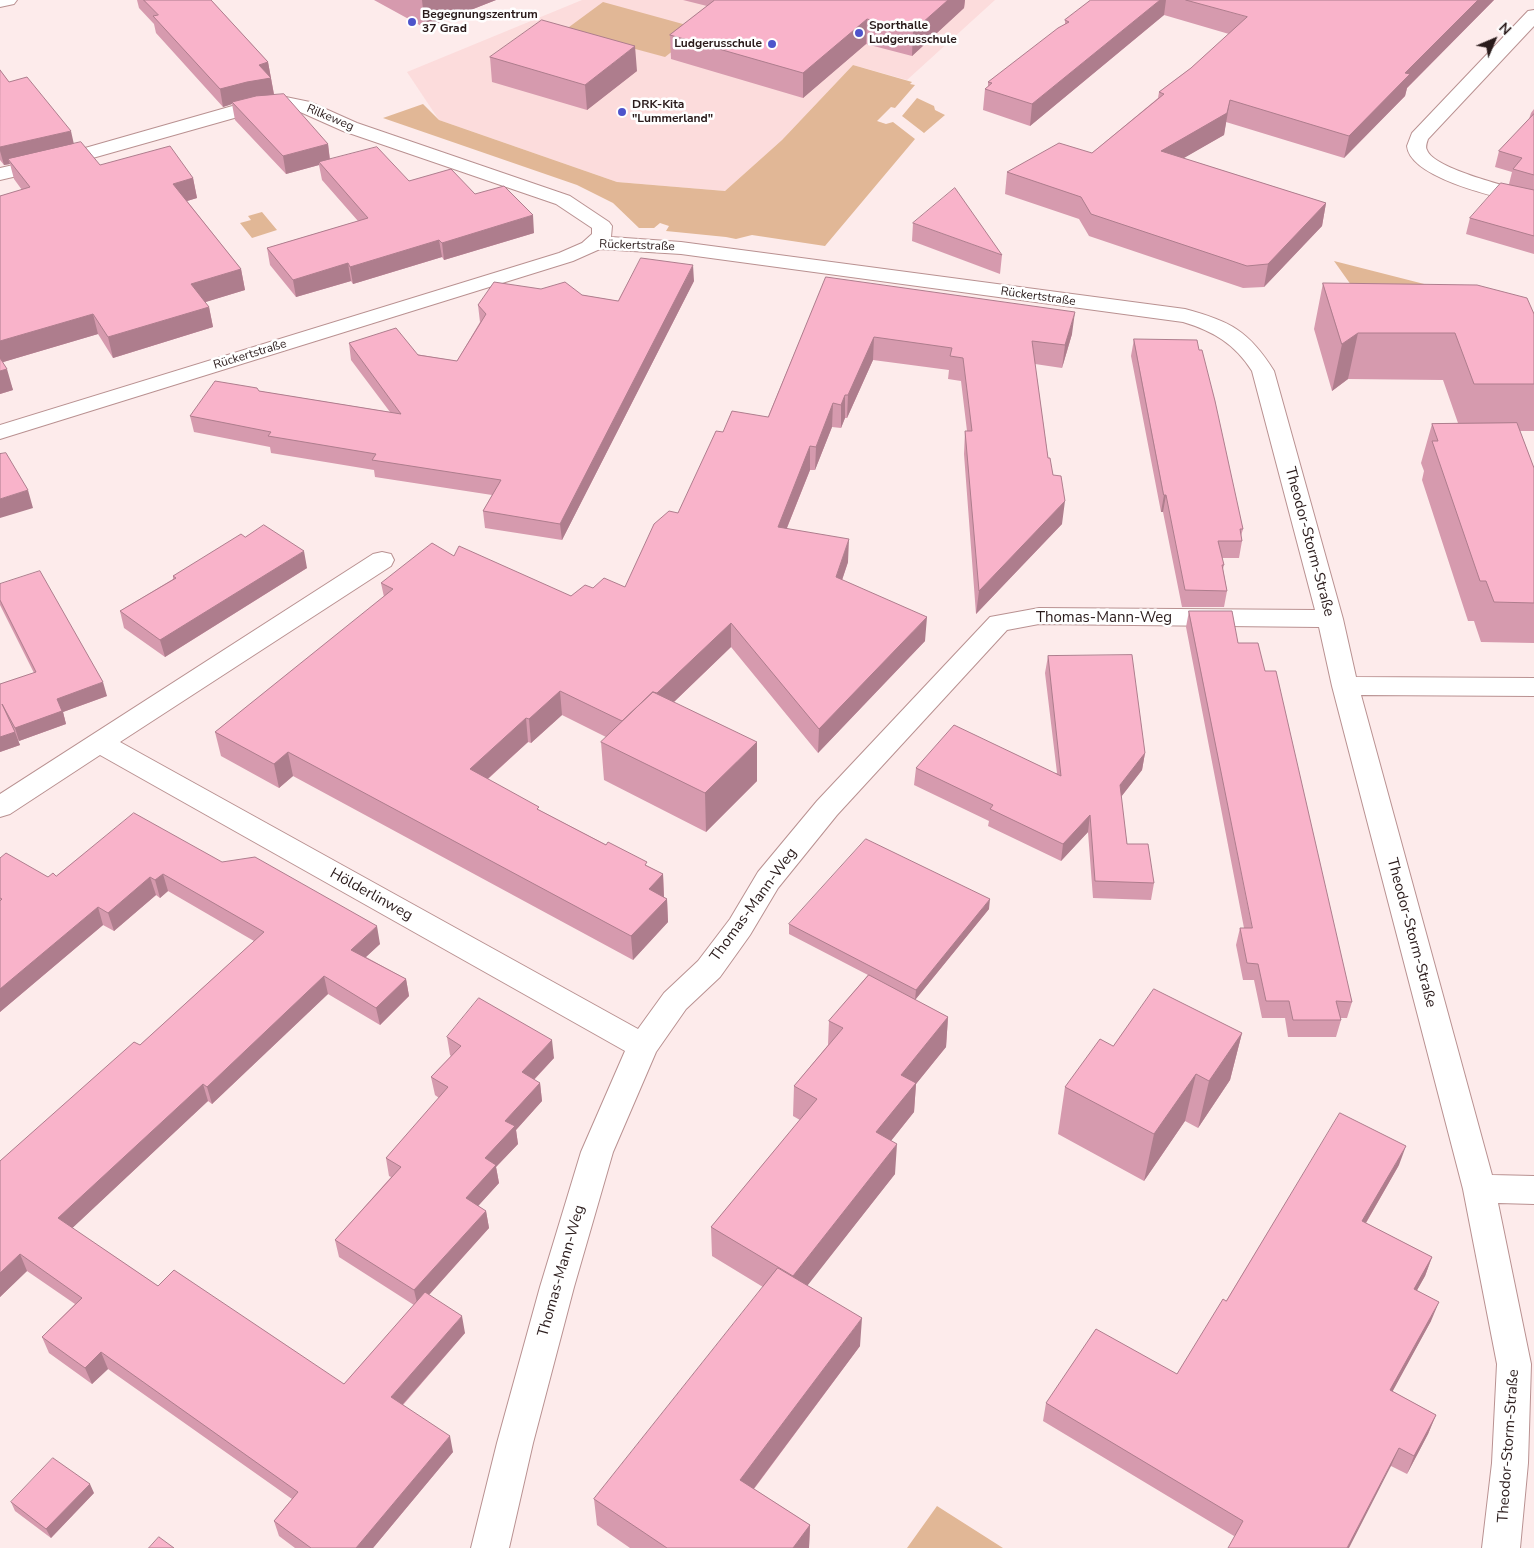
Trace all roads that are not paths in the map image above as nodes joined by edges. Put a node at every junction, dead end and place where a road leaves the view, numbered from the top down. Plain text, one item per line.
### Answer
1 (8, 0) edge
2 (0, 2) edge
3 (1534, 15) edge
4 (0, 174) edge
5 (1534, 200) edge
6 (596, 242) junction
7 (1234, 336) joint
8 (0, 432) edge
9 (382, 560) dead end
10 (1330, 619) junction
11 (1345, 686) junction
12 (1534, 687) edge
13 (100, 743) junction
14 (0, 807) edge
15 (644, 1046) junction
16 (1479, 1189) junction
17 (1534, 1190) edge
18 (490, 1548) edge
19 (1501, 1548) edge

1 - 2 street
3 - 5 street
4 - 6 street, Rilkeweg
6 - 7 street, Rückertstraße
6 - 8 street, Rückertstraße
7 - 10 street, Theodor-Storm-Straße
9 - 13 street
10 - 11 street, Theodor-Storm-Straße
10 - 15 street, Thomas-Mann-Weg
11 - 12 street
11 - 16 street, Theodor-Storm-Straße
13 - 14 street
13 - 15 street, Hölderlinweg
15 - 18 street, Thomas-Mann-Weg
16 - 17 street
16 - 19 street, Theodor-Storm-Straße

